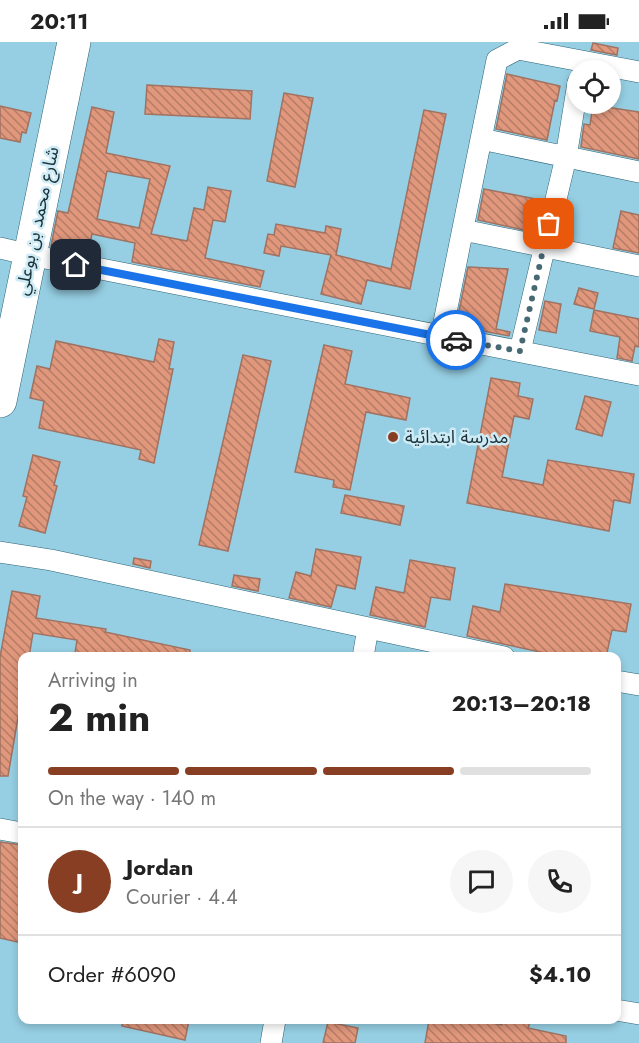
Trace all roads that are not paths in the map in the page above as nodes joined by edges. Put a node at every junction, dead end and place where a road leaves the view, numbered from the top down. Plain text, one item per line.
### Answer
1 (74, 42) edge
2 (567, 62) edge
3 (621, 70) edge
4 (639, 72) edge
5 (573, 114) edge
6 (481, 140) junction
7 (566, 157) junction
8 (639, 172) edge
9 (463, 230) junction
10 (544, 246) junction
11 (15, 252) edge
12 (639, 266) edge
13 (441, 337) junction
14 (520, 351) junction
15 (639, 375) edge
16 (0, 401) edge
17 (0, 552) edge
18 (368, 628) junction
19 (364, 652) edge
20 (481, 652) edge
21 (621, 682) edge
22 (639, 685) edge
23 (0, 829) edge
24 (18, 832) edge
25 (621, 1011) edge
26 (639, 1014) edge
27 (274, 1024) edge
28 (271, 1043) edge

1 - 11 main road, شارع محمد بن بوعلي
2 - 6 street
3 - 4 street
5 - 7 street
6 - 7 street
6 - 9 street
7 - 8 street
7 - 10 street
9 - 10 street
9 - 13 street
10 - 12 street
10 - 14 street
11 - 13 street
11 - 16 main road, شارع محمد بن بوعلي
13 - 14 street
14 - 15 street
17 - 18 street
18 - 19 street
18 - 20 street
21 - 22 street
23 - 24 street
25 - 26 street
27 - 28 street

